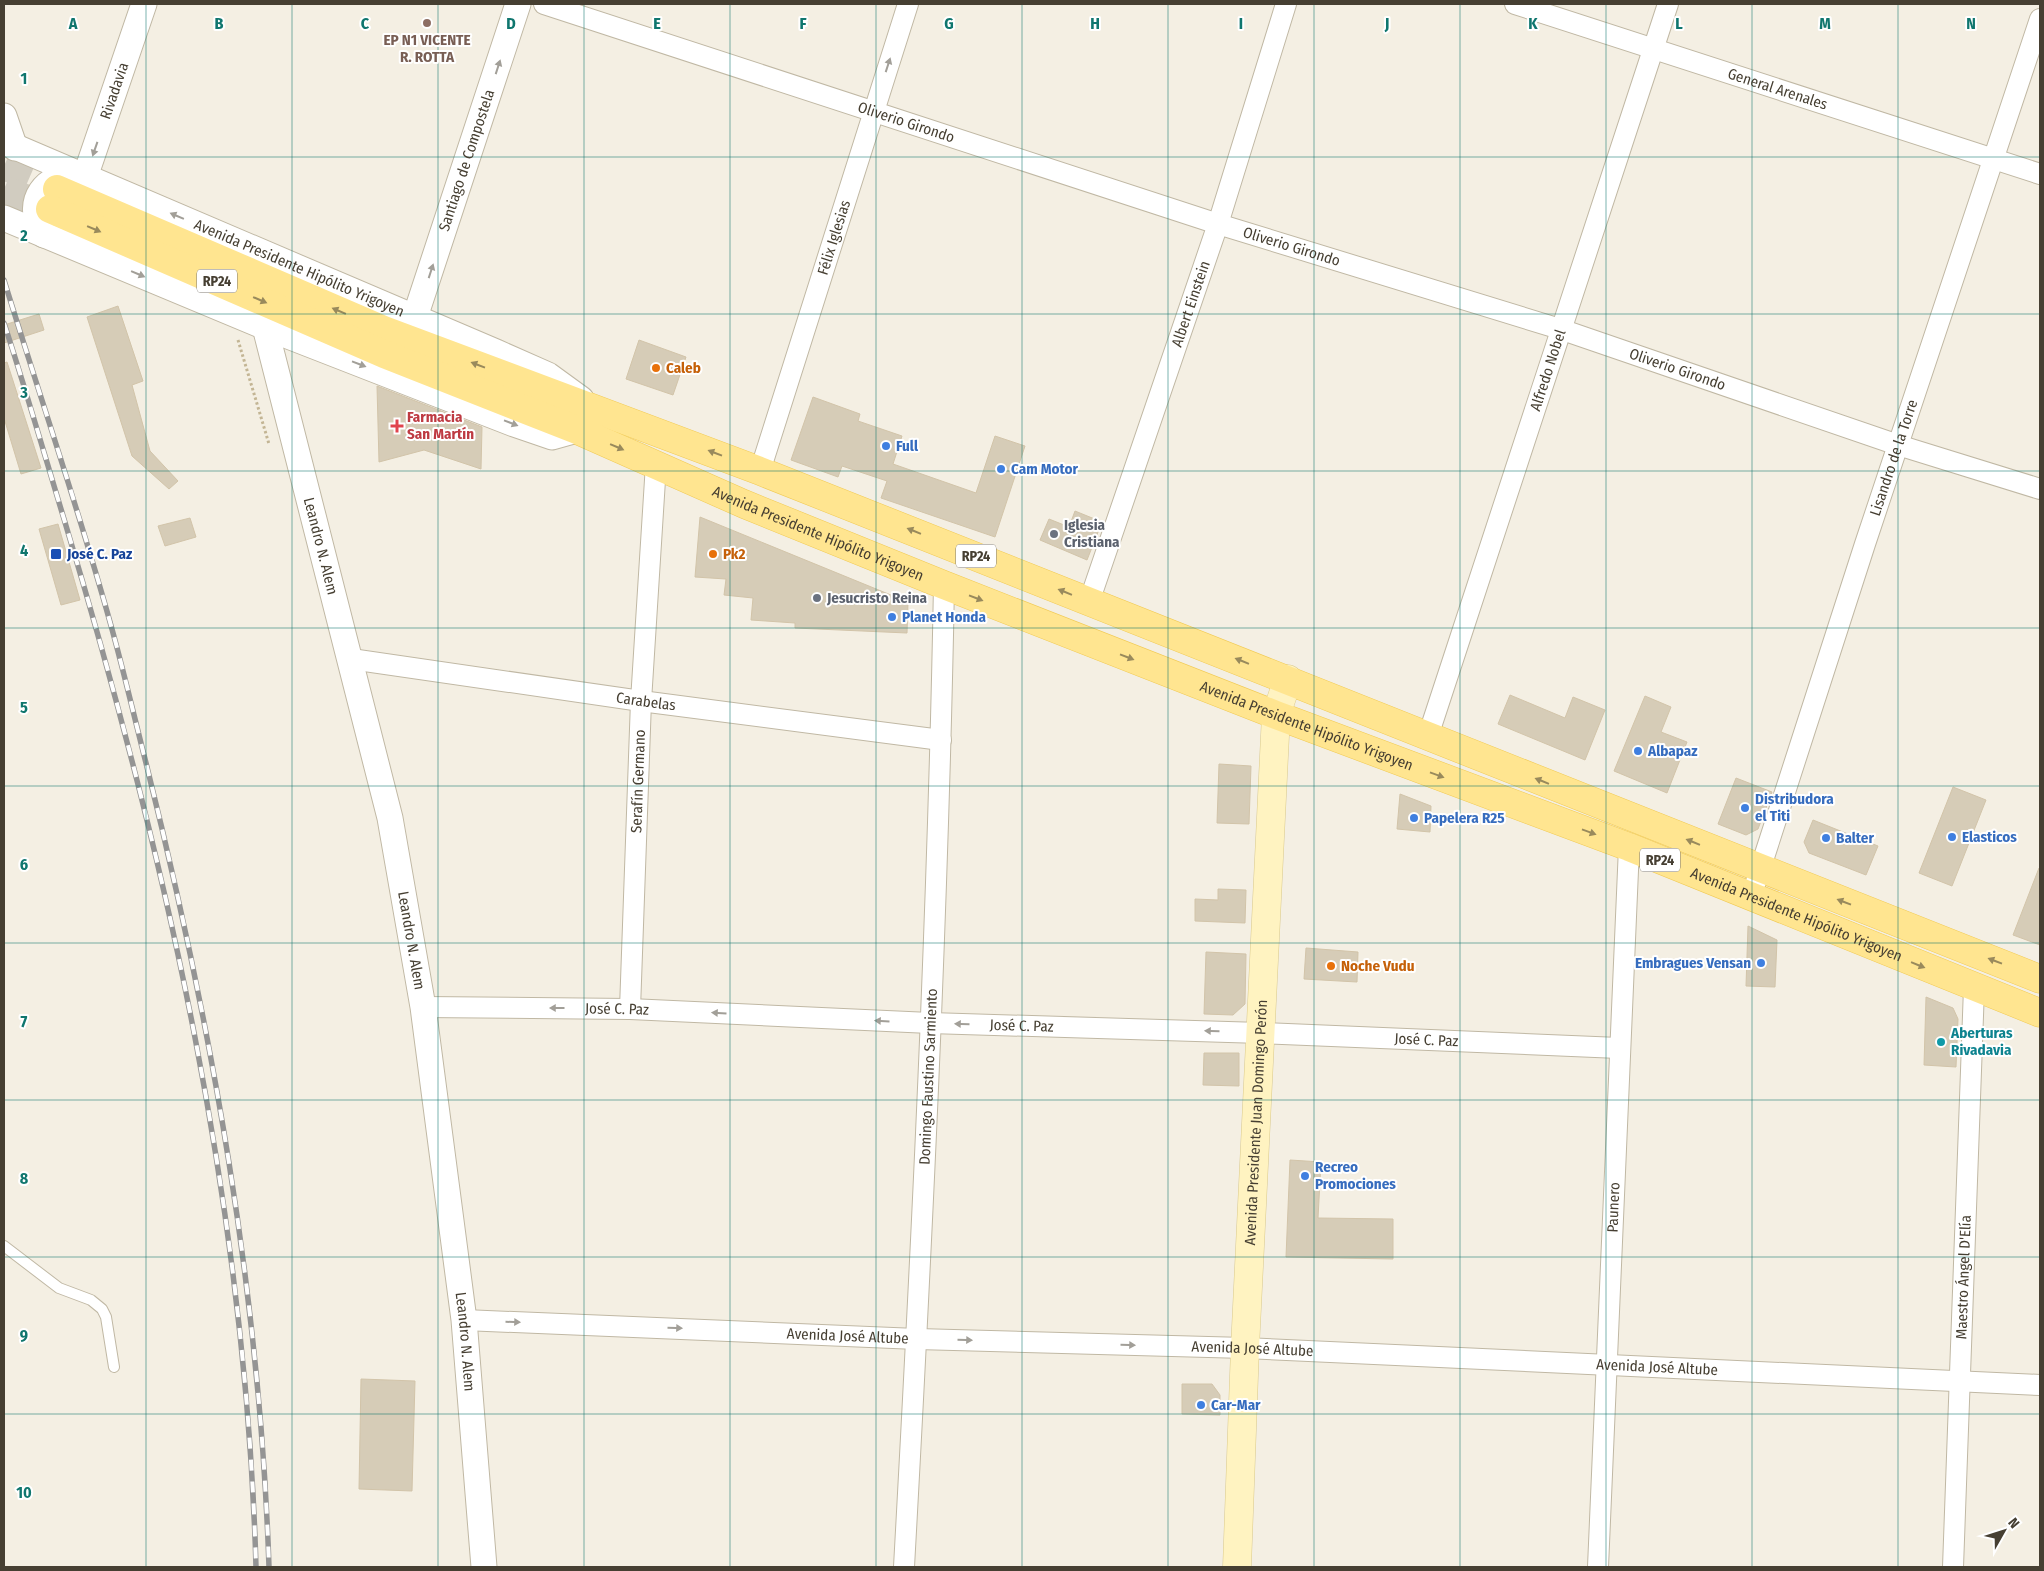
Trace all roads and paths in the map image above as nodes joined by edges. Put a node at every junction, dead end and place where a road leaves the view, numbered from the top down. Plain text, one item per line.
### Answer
1 (144, 4) edge
2 (518, 4) edge
3 (544, 4) edge
4 (908, 4) edge
5 (1286, 4) edge
6 (1516, 4) edge
7 (1668, 4) edge
8 (2040, 19) edge
9 (1653, 50) junction
10 (874, 111) junction
11 (4, 116) edge
12 (9, 145) edge
13 (1995, 159) junction
14 (2040, 174) edge
15 (62, 197) junction
16 (4, 218) edge
17 (1218, 224) junction
18 (415, 318) junction
19 (265, 327) junction
20 (1560, 329) junction
21 (236, 332) dead end
22 (590, 406) junction
23 (577, 430) junction
24 (1898, 445) junction
25 (272, 454) dead end
26 (656, 464) junction
27 (760, 470) junction
28 (2040, 490) edge
29 (944, 585) junction
30 (1089, 602) junction
31 (351, 659) junction
32 (1288, 679) junction
33 (641, 701) junction
34 (1276, 715) junction
35 (1428, 736) junction
36 (941, 740) junction
37 (1629, 847) junction
38 (1761, 869) junction
39 (1750, 897) junction
40 (2040, 979) edge
41 (1974, 988) junction
42 (423, 1008) junction
43 (630, 1009) junction
44 (2040, 1013) edge
45 (930, 1023) junction
46 (1260, 1033) junction
47 (1619, 1048) junction
48 (4, 1246) edge
49 (464, 1320) junction
50 (917, 1339) junction
51 (1244, 1348) junction
52 (1607, 1364) junction
53 (114, 1367) dead end
54 (1960, 1382) junction
55 (2040, 1385) edge
56 (484, 1567) edge
57 (904, 1567) edge
58 (1237, 1567) edge
59 (1598, 1567) edge
60 (1952, 1567) edge

1 -> 15 street, Rivadavia
18 -> 2 street, Santiago de Compostela
3 - 10 street, Oliverio Girondo
10 -> 4 street, Félix Iglesias
5 - 17 street, Albert Einstein
6 - 9 street, General Arenales
7 - 9 street, Alfredo Nobel
8 - 13 street, Lisandro de la Torre
9 - 13 street, General Arenales
9 - 20 street, Alfredo Nobel
10 - 17 street, Oliverio Girondo
10 - 27 street, Félix Iglesias
11 - 12 street
12 - 15 street, Avenida Presidente Hipólito Yrigoyen
13 - 14 street, General Arenales
13 - 24 street, Lisandro de la Torre
15 - 16 street, Avenida Presidente Hipólito Yrigoyen
18 -> 15 street, Avenida Presidente Hipólito Yrigoyen
15 -> 19 street, Avenida Presidente Hipólito Yrigoyen
22 -> 15 main road, Avenida Presidente Hipólito Yrigoyen / RP24
15 -> 23 main road, Avenida Presidente Hipólito Yrigoyen / RP24
17 - 20 street, Oliverio Girondo
17 - 30 street, Albert Einstein
18 - 22 street, Avenida Presidente Hipólito Yrigoyen
19 -> 23 street, Avenida Presidente Hipólito Yrigoyen
19 - 31 street, Leandro N. Alem
20 - 24 street, Oliverio Girondo
20 - 35 street, Alfredo Nobel
21 - 25 path
27 -> 22 main road, Avenida Presidente Hipólito Yrigoyen / RP24
23 -> 26 main road, Avenida Presidente Hipólito Yrigoyen / RP24
24 - 28 street, Oliverio Girondo
24 - 38 street, Lisandro de la Torre
26 - 29 main road, Avenida Presidente Hipólito Yrigoyen / RP24
26 - 33 street, Serafín Germano
30 -> 27 main road, Avenida Presidente Hipólito Yrigoyen / RP24
29 -> 34 main road, Avenida Presidente Hipólito Yrigoyen / RP24
29 - 36 street, Domingo Faustino Sarmiento
32 -> 30 main road, Avenida Presidente Hipólito Yrigoyen / RP24
31 - 33 street, Carabelas
31 - 42 street, Leandro N. Alem
32 - 34 main road, Avenida Presidente Juan Domingo Perón
32 - 35 main road, Avenida Presidente Hipólito Yrigoyen / RP24
33 - 36 street, Carabelas
33 - 43 street, Serafín Germano
34 -> 37 main road, Avenida Presidente Hipólito Yrigoyen / RP24
34 - 46 main road, Avenida Presidente Juan Domingo Perón
38 -> 35 main road, Avenida Presidente Hipólito Yrigoyen / RP24
36 - 45 street, Domingo Faustino Sarmiento
37 - 39 main road, Avenida Presidente Hipólito Yrigoyen / RP24
37 - 47 street, Paunero
38 - 39 street, Lisandro de la Torre
40 -> 38 main road, Avenida Presidente Hipólito Yrigoyen / RP24
39 -> 41 main road, Avenida Presidente Hipólito Yrigoyen / RP24
41 - 44 main road, Avenida Presidente Hipólito Yrigoyen / RP24
41 - 54 street, Maestro Ángel D'Elía
43 -> 42 street, José C. Paz
42 - 49 street, Leandro N. Alem
45 -> 43 street, José C. Paz
46 -> 45 street, José C. Paz
45 - 50 street, Domingo Faustino Sarmiento
46 - 47 street, José C. Paz
46 - 51 main road, Avenida Presidente Juan Domingo Perón
47 - 52 street, Paunero
48 - 53 lane
49 -> 50 street, Avenida José Altube
49 - 56 street, Leandro N. Alem
50 -> 51 street, Avenida José Altube
50 - 57 street, Domingo Faustino Sarmiento
51 - 52 street, Avenida José Altube
51 - 58 main road, Avenida Presidente Juan Domingo Perón
52 - 54 street, Avenida José Altube
52 - 59 street, Paunero
54 - 55 street, Avenida José Altube
54 - 60 street, Maestro Ángel D'Elía

